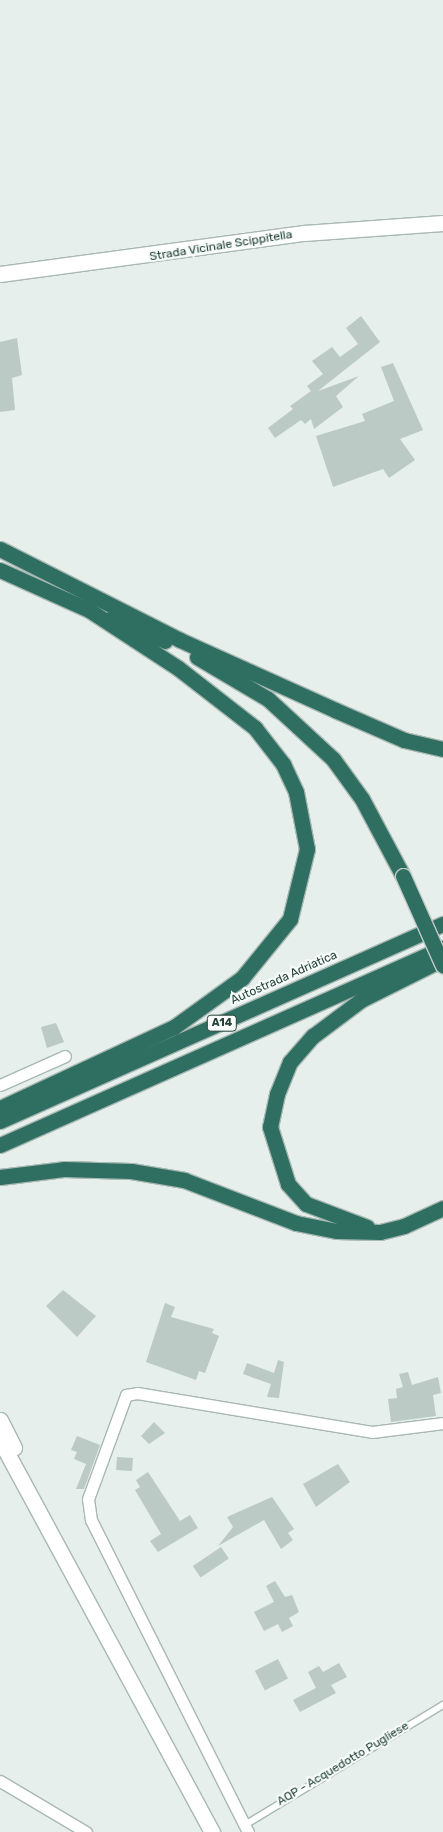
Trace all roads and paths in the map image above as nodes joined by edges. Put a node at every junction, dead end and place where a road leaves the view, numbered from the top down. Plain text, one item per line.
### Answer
1 (443, 223) edge
2 (0, 274) edge
3 (0, 549) edge
4 (0, 570) edge
5 (80, 585) junction
6 (89, 610) junction
7 (176, 645) junction
8 (443, 749) edge
9 (443, 924) edge
10 (443, 948) edge
11 (443, 959) edge
12 (443, 966) edge
13 (65, 1056) dead end
14 (0, 1085) edge
15 (0, 1108) edge
16 (0, 1121) edge
17 (0, 1146) edge
18 (0, 1177) edge
19 (443, 1208) edge
20 (380, 1232) junction
21 (0, 1420) edge
22 (443, 1423) edge
23 (0, 1440) edge
24 (103, 1625) junction
25 (443, 1704) edge
26 (0, 1780) edge
27 (246, 1828) edge
28 (86, 1832) edge
29 (212, 1832) edge

1 - 2 main road, Strada Vicinale Scippitella
3 - 5 highway
4 - 6 highway
5 - 7 highway
5 - 8 highway
6 - 7 highway
6 - 15 highway
7 - 12 highway, bridge
9 - 16 highway, Autostrada Adriatica / A14
10 - 17 highway, A14
11 - 20 highway
13 - 14 street
18 - 20 highway
19 - 20 highway
21 - 24 main road
22 - 27 street
23 - 24 main road
24 - 29 main road
25 - 27 lane, AQP - Acquedotto Pugliese
26 - 28 street

